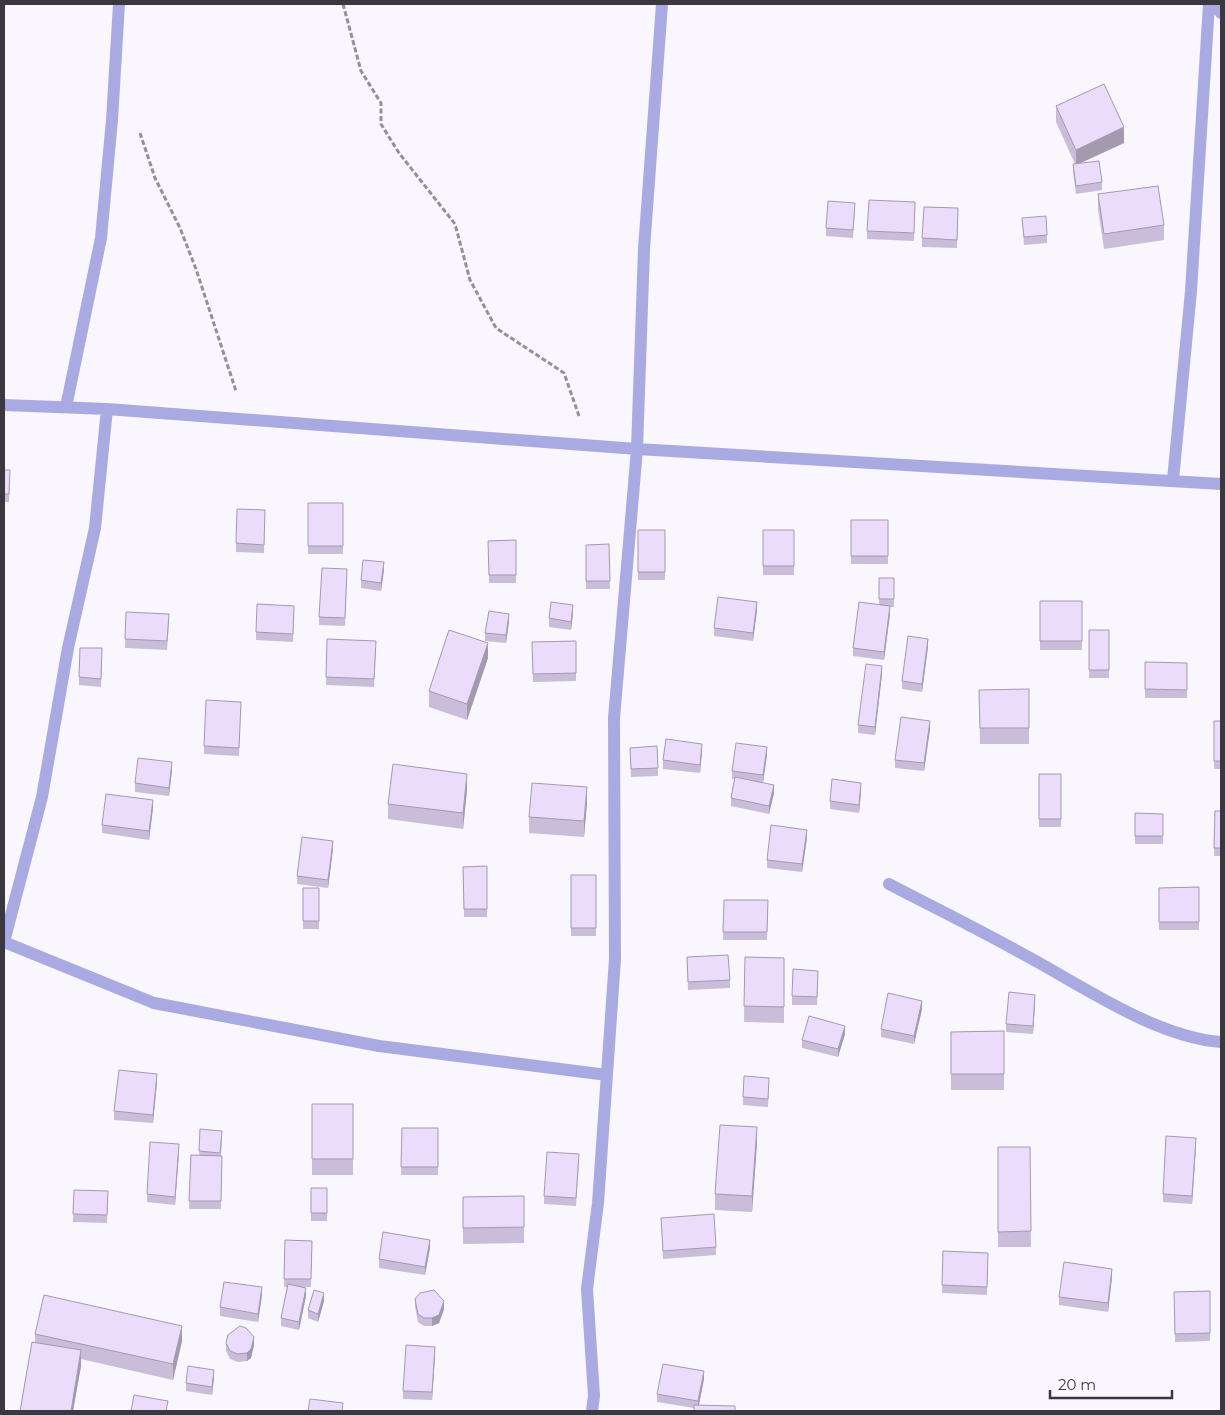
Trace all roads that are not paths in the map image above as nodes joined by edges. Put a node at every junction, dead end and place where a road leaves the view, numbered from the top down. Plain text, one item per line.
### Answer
1 (119, 4) edge
2 (662, 4) edge
3 (1209, 4) edge
4 (1214, 4) edge
5 (1221, 13) edge
6 (4, 404) edge
7 (66, 408) junction
8 (107, 409) junction
9 (637, 449) junction
10 (1172, 480) junction
11 (1221, 484) edge
12 (889, 884) dead end
13 (4, 942) edge
14 (1221, 1042) edge
15 (607, 1075) junction
16 (592, 1411) edge

1 - 7 street
2 - 9 street
3 - 10 street
4 - 5 street
6 - 7 street
7 - 8 street
8 - 9 street
8 - 13 street
9 - 10 street
9 - 15 street
10 - 11 street
12 - 14 street
13 - 15 street
15 - 16 street

